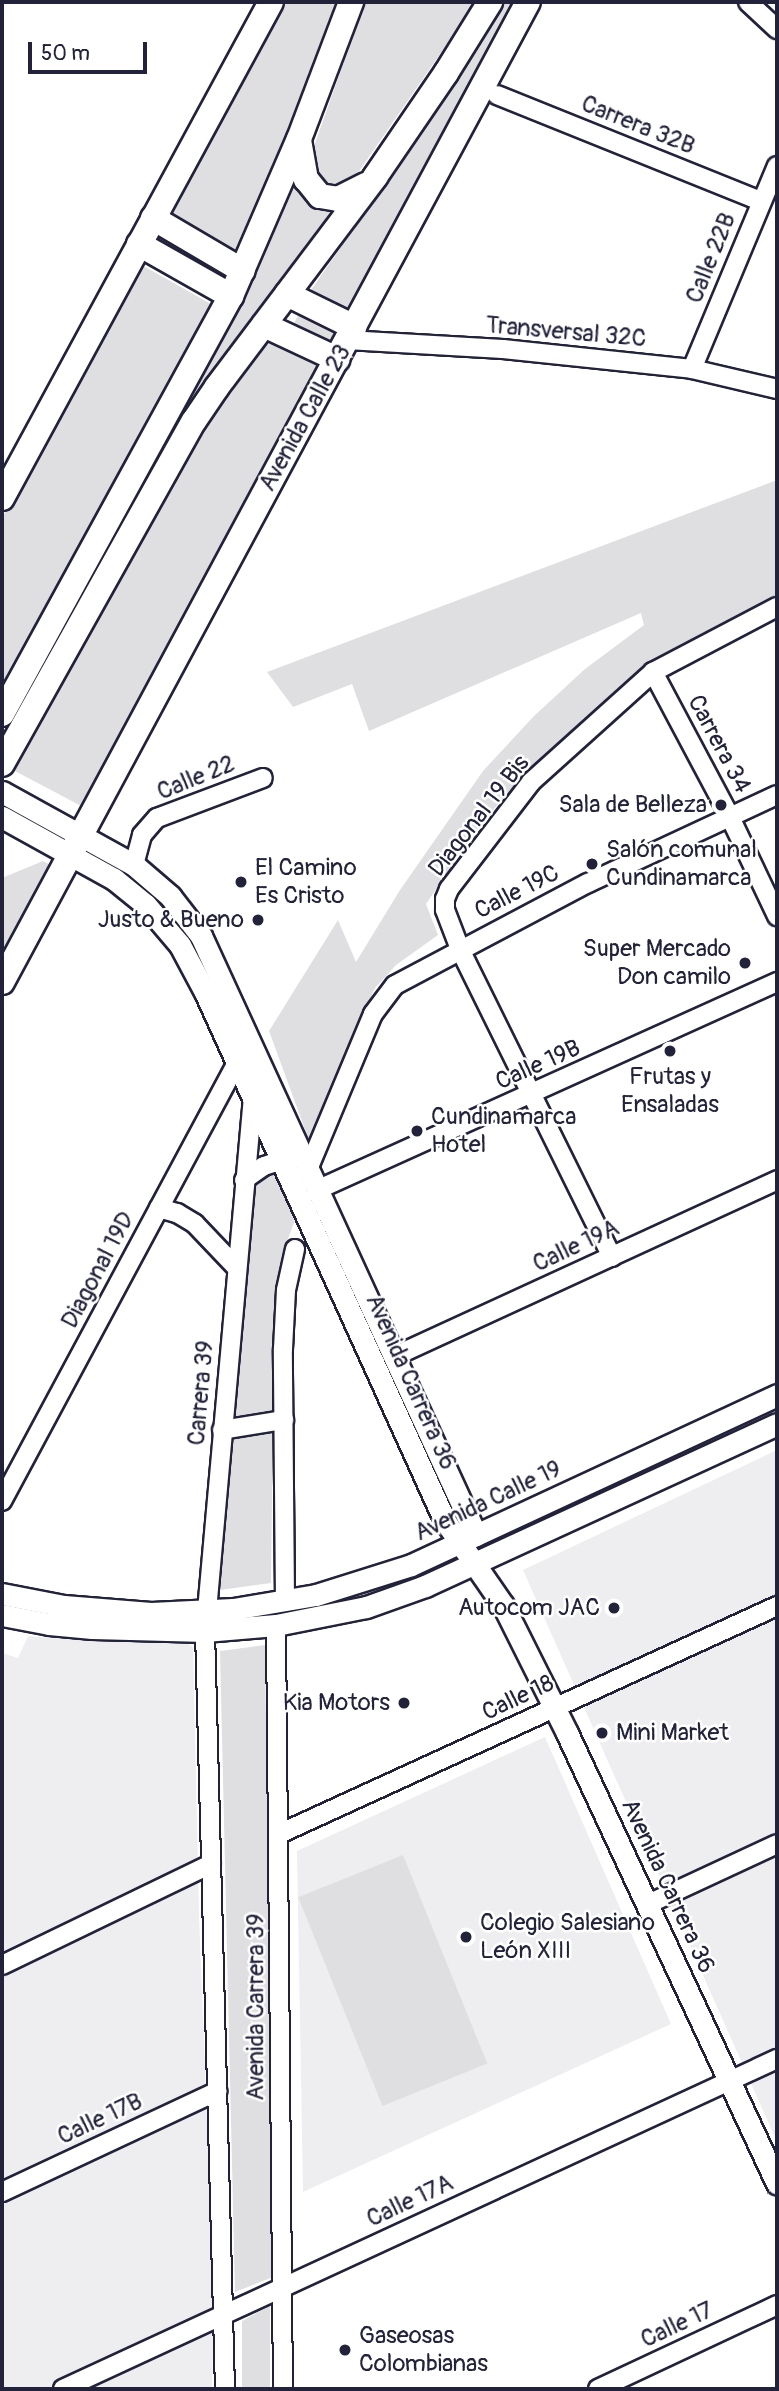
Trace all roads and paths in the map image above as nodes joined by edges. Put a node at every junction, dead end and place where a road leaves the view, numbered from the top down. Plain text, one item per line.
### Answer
1 (271, 2) edge
2 (351, 2) edge
3 (490, 2) edge
4 (528, 2) edge
5 (748, 2) edge
6 (777, 29) edge
7 (498, 95) dead end
8 (299, 139) junction
9 (777, 166) edge
10 (375, 177) junction
11 (761, 201) junction
12 (153, 218) junction
13 (139, 244) junction
14 (243, 271) junction
15 (286, 295) junction
16 (231, 296) junction
17 (264, 325) junction
18 (346, 342) junction
19 (692, 369) junction
20 (777, 389) edge
21 (2, 498) edge
22 (777, 607) edge
23 (653, 672) junction
24 (2, 714) edge
25 (2, 764) edge
26 (262, 778) dead end
27 (2, 792) edge
28 (777, 795) edge
29 (2, 817) edge
30 (730, 817) junction
31 (75, 844) junction
32 (134, 865) junction
33 (777, 916) edge
34 (460, 949) junction
35 (2, 982) edge
36 (777, 982) edge
37 (237, 1062) junction
38 (533, 1094) junction
39 (253, 1097) junction
40 (309, 1167) junction
41 (285, 1168) junction
42 (244, 1180) junction
43 (777, 1180) edge
44 (319, 1189) junction
45 (159, 1208) junction
46 (295, 1249) dead end
47 (612, 1257) junction
48 (236, 1267) junction
49 (395, 1356) junction
50 (777, 1395) edge
51 (284, 1420) junction
52 (777, 1424) edge
53 (222, 1430) junction
54 (2, 1501) edge
55 (467, 1539) junction
56 (474, 1563) junction
57 (2, 1594) edge
58 (285, 1601) junction
59 (777, 1606) edge
60 (2, 1615) edge
61 (206, 1621) junction
62 (276, 1625) junction
63 (553, 1709) junction
64 (279, 1835) junction
65 (777, 1844) edge
66 (211, 1864) junction
67 (648, 1904) junction
68 (2, 1965) edge
69 (777, 2059) edge
70 (730, 2081) junction
71 (218, 2091) junction
72 (777, 2184) edge
73 (2, 2192) edge
74 (283, 2287) junction
75 (777, 2305) edge
76 (225, 2314) junction
77 (63, 2389) edge
78 (225, 2389) edge
79 (283, 2389) edge
80 (598, 2389) edge

1 - 12 highway
2 - 8 highway
3 - 10 highway
4 - 18 highway, Avenida Calle 23
5 - 6 street
7 - 11 street, Carrera 32B
8 - 10 highway
8 - 14 highway
9 - 11 street, Calle 22B
10 - 15 highway
11 - 19 street, Calle 22B
12 - 13 highway
12 - 14 highway
13 - 16 highway
13 - 21 highway
14 - 16 highway
15 - 17 highway
15 - 18 highway
16 - 24 highway
17 - 18 highway
17 - 25 highway
18 - 19 street, Transversal 32C
18 - 31 highway, Avenida Calle 23
19 - 20 street, Transversal 32C
22 - 23 street
23 - 30 street, Carrera 34
23 - 34 street, Diagonal 19 Bis
26 - 32 street, Calle 22
27 - 31 main road, Avenida Carrera 36
28 - 30 street, Calle 19C
29 - 31 main road, Avenida Carrera 36
30 - 33 street, Carrera 34
30 - 34 street, Calle 19C
31 - 32 main road, Avenida Carrera 36
31 - 35 highway, Avenida Calle 23
31 - 37 main road, Avenida Carrera 36
32 - 40 main road, Avenida Carrera 36
34 - 38 street
34 - 40 street, Calle 19C
36 - 38 street, Calle 19B
37 - 39 main road, Avenida Carrera 36
37 - 45 street, Diagonal 19D
38 - 44 street, Calle 19B
38 - 47 street
39 - 41 main road, Avenida Carrera 36
39 - 42 street, Carrera 39
40 - 41 main road
40 - 44 main road, Avenida Carrera 36
41 - 42 street
41 - 55 main road, Avenida Carrera 36
42 - 48 street, Carrera 39
43 - 47 street, Calle 19A
44 - 49 main road, Avenida Carrera 36
45 - 48 street
45 - 54 street, Diagonal 19D
46 - 51 street
47 - 49 street, Calle 19A
48 - 53 street, Carrera 39
49 - 55 main road, Avenida Carrera 36
50 - 55 main road, Avenida Calle 19
51 - 53 street
51 - 58 street
52 - 56 main road, Avenida Calle 19
53 - 61 street, Carrera 39
55 - 56 main road, Avenida Carrera 36
55 - 58 main road, Avenida Calle 19
56 - 62 main road, Avenida Calle 19
56 - 63 main road, Avenida Carrera 36
57 - 61 main road
58 - 61 main road, Avenida Calle 19
59 - 63 street, Calle 18
60 - 61 main road
61 - 62 main road, Avenida Calle 19
61 - 66 street, Avenida Carrera 39
62 - 64 street, Avenida Carrera 39
63 - 64 street, Calle 18
63 - 67 main road, Avenida Carrera 36
64 - 74 street, Avenida Carrera 39
65 - 67 street
66 - 68 street
66 - 71 street, Avenida Carrera 39
67 - 70 main road, Avenida Carrera 36
69 - 70 street, Calle 17A
70 - 72 main road, Avenida Carrera 36
70 - 74 street, Calle 17A
71 - 73 street, Calle 17B
71 - 76 street, Avenida Carrera 39
74 - 76 street, Calle 17A
74 - 79 street, Avenida Carrera 39
75 - 80 street, Calle 17
76 - 77 street, Calle 17A
76 - 78 street, Avenida Carrera 39

